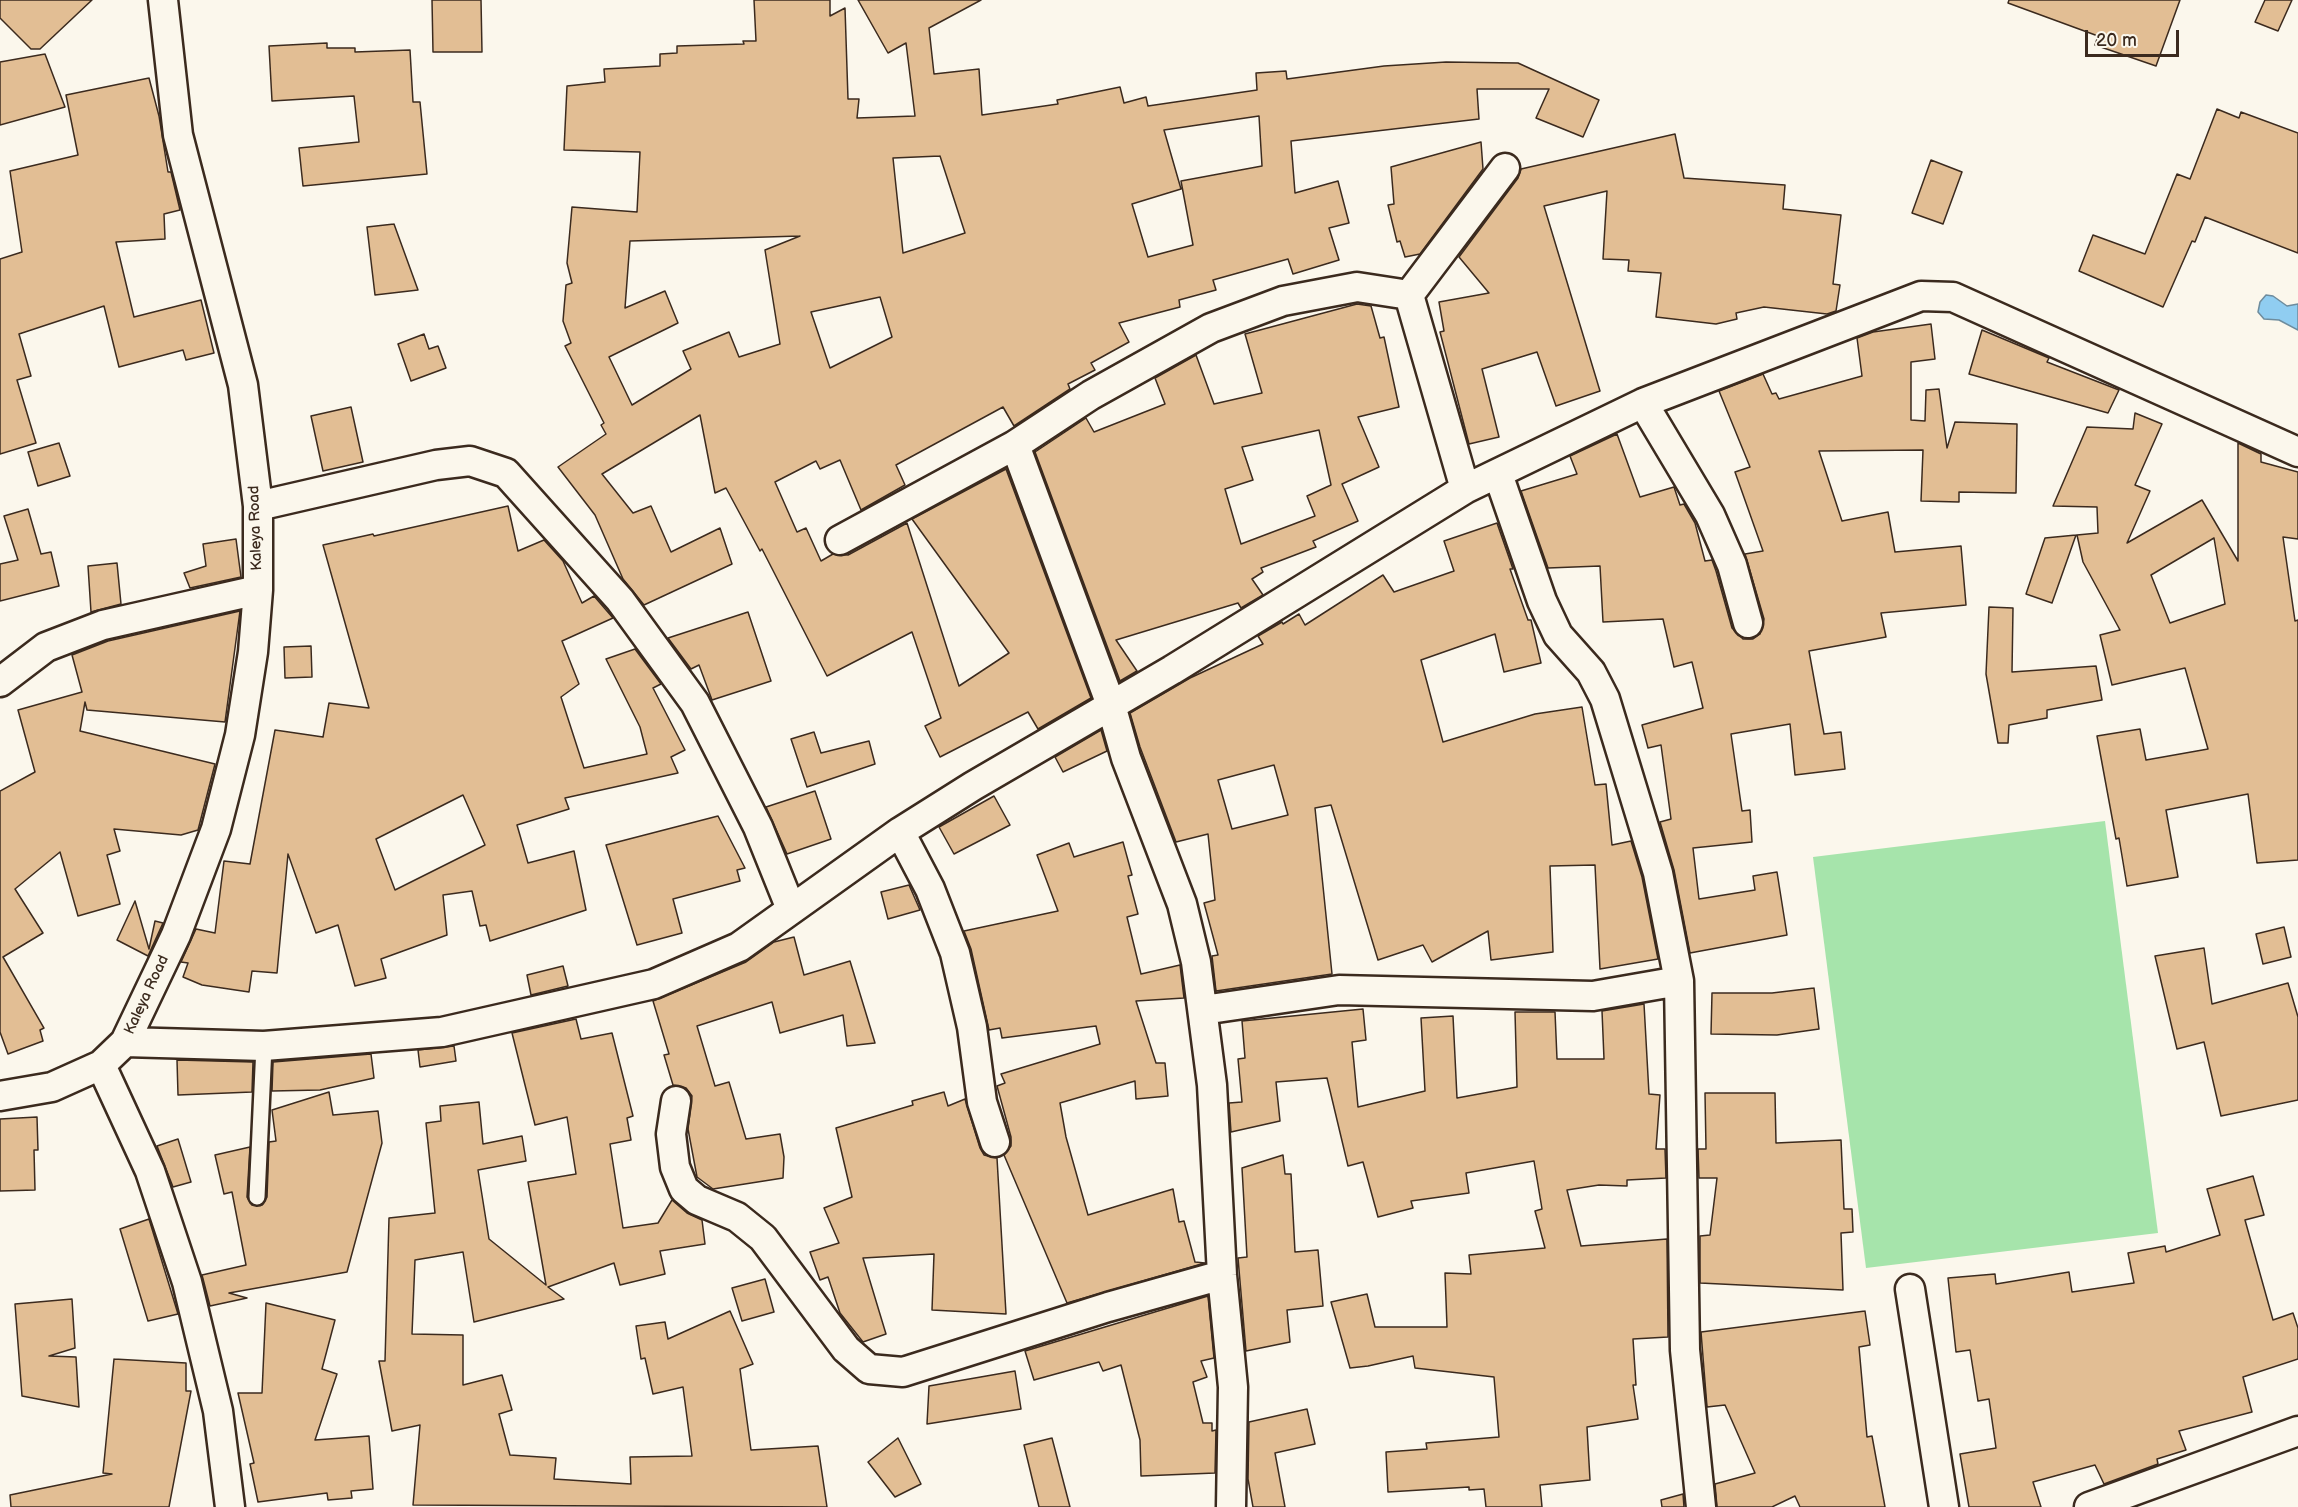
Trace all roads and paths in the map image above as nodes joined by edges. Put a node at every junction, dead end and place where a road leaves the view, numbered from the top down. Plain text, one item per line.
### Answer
1 (163, 0) edge
2 (1505, 168) dead end
3 (1409, 295) junction
4 (1643, 403) junction
5 (1015, 445) junction
6 (2298, 452) edge
7 (1498, 474) junction
8 (1465, 489) junction
9 (258, 506) junction
10 (840, 540) dead end
11 (258, 590) junction
12 (1748, 623) dead end
13 (0, 682) edge
14 (1111, 705) junction
15 (900, 832) junction
16 (791, 909) junction
17 (1680, 981) junction
18 (1203, 1010) junction
19 (125, 1042) junction
20 (264, 1046) junction
21 (101, 1065) junction
22 (0, 1096) edge
23 (676, 1101) dead end
24 (995, 1142) dead end
25 (257, 1197) dead end
26 (1222, 1275) junction
27 (1910, 1289) dead end
28 (2298, 1431) edge
29 (230, 1507) edge
30 (1231, 1507) edge
31 (1701, 1507) edge
32 (1944, 1507) edge
33 (2089, 1507) edge

1 - 9 street, Kaleya Road
2 - 3 street
3 - 5 street
3 - 8 street
4 - 6 street
4 - 7 street
4 - 12 street
5 - 10 street
5 - 14 street
7 - 8 street
7 - 17 street
8 - 14 street
9 - 11 street, Kaleya Road
9 - 16 street
11 - 13 street
11 - 19 street, Kaleya Road
14 - 15 street
14 - 18 street
15 - 16 street
15 - 24 street
16 - 20 street
17 - 18 street
17 - 31 street
18 - 26 street
19 - 20 street
19 - 21 street
20 - 25 lane
21 - 22 street
21 - 29 street
23 - 26 street
26 - 30 street
27 - 32 street
28 - 33 street

